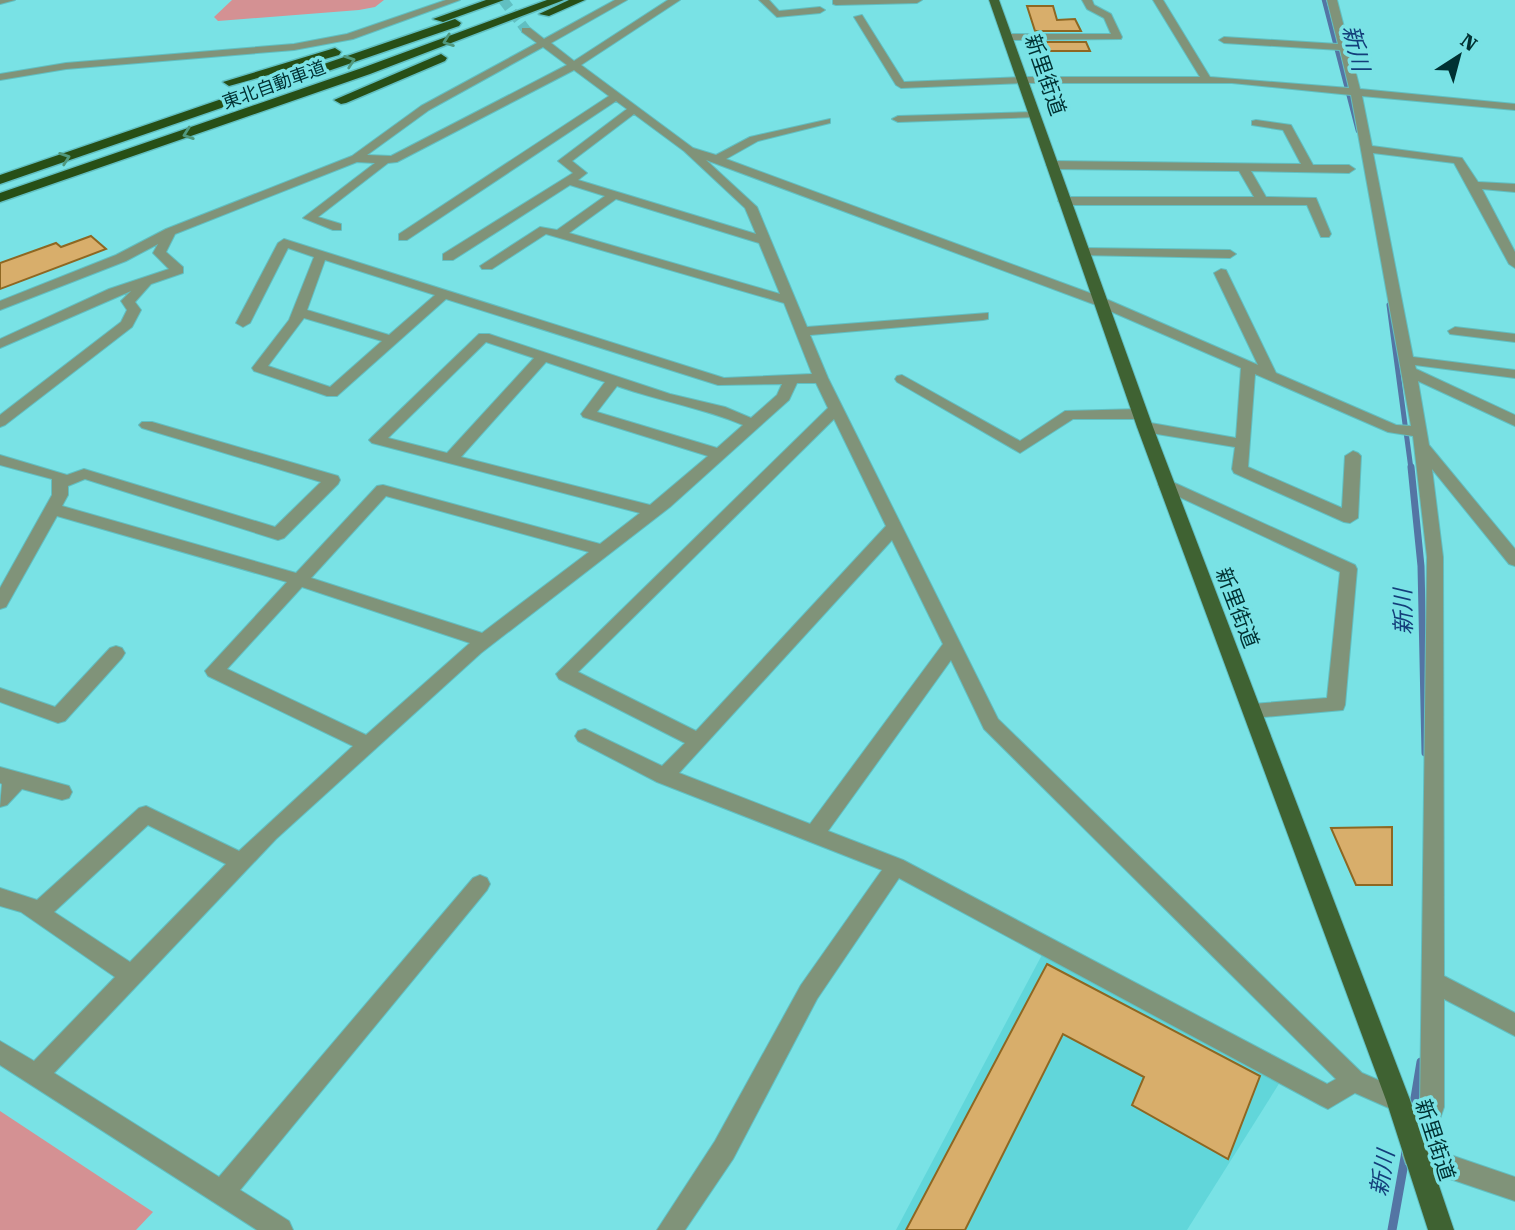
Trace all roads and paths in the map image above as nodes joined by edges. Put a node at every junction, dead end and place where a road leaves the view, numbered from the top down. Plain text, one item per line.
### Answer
1 (10, 0) edge
2 (455, 0) edge
3 (498, 0) edge
4 (518, 0) edge
5 (558, 0) edge
6 (579, 0) edge
7 (622, 0) edge
8 (675, 0) edge
9 (764, 0) edge
10 (916, 0) edge
11 (994, 0) edge
12 (1087, 0) edge
13 (1158, 0) edge
14 (1332, 0) edge
15 (0, 1) edge
16 (836, 2) edge
17 (820, 10) dead end
18 (859, 17) dead end
19 (526, 30) tunnel mouth
20 (1008, 37) junction
21 (1224, 40) dead end
22 (541, 43) junction
23 (1344, 47) junction
24 (573, 66) junction
25 (0, 77) edge
26 (1022, 80) junction
27 (1207, 80) junction
28 (229, 82) dead end
29 (1347, 92) junction
30 (617, 96) junction
31 (341, 100) dead end
32 (1515, 107) edge
33 (634, 109) junction
34 (1034, 115) junction
35 (898, 120) dead end
36 (826, 121) dead end
37 (1256, 123) dead end
38 (688, 149) junction
39 (1367, 149) junction
40 (356, 158) junction
41 (718, 159) junction
42 (383, 162) junction
43 (1052, 165) junction
44 (1243, 168) junction
45 (1309, 169) junction
46 (1349, 169) dead end
47 (0, 180) edge
48 (568, 181) junction
49 (1474, 185) junction
50 (1515, 188) edge
51 (614, 195) junction
52 (0, 198) edge
53 (1064, 201) junction
54 (1262, 201) junction
55 (337, 228) dead end
56 (170, 232) junction
57 (559, 234) junction
58 (1325, 234) dead end
59 (403, 237) dead end
60 (766, 241) junction
61 (1084, 252) junction
62 (1230, 254) dead end
63 (321, 255) junction
64 (448, 257) dead end
65 (1515, 264) edge
66 (487, 266) dead end
67 (1221, 273) dead end
68 (145, 283) junction
69 (445, 293) junction
70 (790, 301) junction
71 (1101, 302) junction
72 (0, 306) edge
73 (299, 312) junction
74 (984, 316) dead end
75 (243, 323) dead end
76 (803, 331) junction
77 (1455, 331) dead end
78 (1515, 338) edge
79 (392, 340) junction
80 (0, 344) edge
81 (543, 357) junction
82 (1408, 366) junction
83 (1248, 367) junction
84 (1515, 374) edge
85 (1271, 377) junction
86 (821, 378) junction
87 (791, 379) junction
88 (902, 379) dead end
89 (614, 381) junction
90 (836, 408) junction
91 (1142, 421) junction
92 (1515, 421) edge
93 (0, 422) edge
94 (753, 424) junction
95 (147, 425) dead end
96 (1420, 439) junction
97 (1243, 444) junction
98 (719, 454) junction
99 (1353, 456) dead end
100 (450, 459) junction
101 (0, 460) edge
102 (60, 483) junction
103 (1166, 484) junction
104 (52, 509) junction
105 (652, 511) junction
106 (895, 526) junction
107 (601, 550) junction
108 (1515, 560) edge
109 (299, 580) junction
110 (5, 584) edge
111 (0, 603) edge
112 (485, 641) junction
113 (953, 643) junction
114 (116, 653) dead end
115 (0, 695) edge
116 (1252, 711) junction
117 (585, 736) dead end
118 (699, 741) junction
119 (368, 744) junction
120 (664, 776) junction
121 (9, 778) edge
122 (62, 792) dead end
123 (0, 799) edge
124 (813, 835) junction
125 (241, 862) junction
126 (896, 866) junction
127 (480, 884) dead end
128 (0, 897) edge
129 (38, 913) junction
130 (132, 976) junction
131 (1433, 982) junction
132 (1515, 1025) edge
133 (0, 1052) edge
134 (36, 1075) junction
135 (1354, 1081) junction
136 (1398, 1101) junction
137 (1415, 1155) junction
138 (1515, 1189) edge
139 (221, 1193) junction
140 (280, 1230) edge
141 (670, 1230) edge
142 (1440, 1230) edge

1 - 15 street
2 - 25 street
3 - 28 highway
47 -> 4 highway, 東北自動車道
5 -> 52 highway, 東北自動車道
6 - 31 highway
7 - 22 street
8 - 24 street
9 - 17 street
10 - 16 street
11 - 20 main road, 新里街道
12 - 20 street
13 - 27 street
14 - 23 street
18 - 26 street
19 - 22 street
20 - 26 main road, 新里街道
21 - 23 street
22 - 24 street
22 - 40 street
23 - 29 street
24 - 30 street
24 - 42 street
26 - 27 street
26 - 34 main road, 新里街道
27 - 29 street
29 - 32 street
29 - 39 street
30 - 33 street
30 - 59 street
33 - 38 street
33 - 48 street
34 - 35 street
34 - 43 main road, 新里街道
36 - 41 street
37 - 45 street
38 - 41 street
38 - 60 street
39 - 49 street
39 - 82 street
40 - 42 street
40 - 56 street
41 - 71 street
42 - 55 street
43 - 44 street
43 - 53 main road, 新里街道
44 - 45 street
44 - 54 street
45 - 46 street
48 - 51 street
48 - 64 street
49 - 50 street
49 - 65 street
51 - 57 street
51 - 60 street
53 - 54 street
53 - 61 main road, 新里街道
54 - 58 street
56 - 68 street
56 - 72 street
57 - 66 street
57 - 70 street
60 - 70 street
61 - 62 street
61 - 71 main road, 新里街道
63 - 69 street
63 - 73 street
63 - 75 street
67 - 85 street
68 - 80 street
68 - 93 street
69 - 79 street
69 - 87 street
70 - 76 street
71 - 83 street
71 - 91 main road, 新里街道
73 - 79 street
73 - 79 street
74 - 76 street
76 - 86 street
77 - 78 street
81 - 89 street
81 - 100 street
81 - 100 street
82 - 84 street
82 - 92 street
82 - 96 street
83 - 85 street
83 - 97 street
85 - 96 street
86 - 87 street
86 - 90 street
87 - 94 street
88 - 91 street
89 - 94 street
89 - 98 street
90 - 106 street
90 - 118 street
91 - 97 street
91 - 103 main road, 新里街道
94 - 98 street
95 - 102 street
96 - 108 street
96 - 131 street
97 - 99 street
98 - 105 street
100 - 105 street
101 - 102 street
102 - 104 street
103 - 116 main road, 新里街道
103 - 116 street
104 - 109 street
104 - 110 street
105 - 107 street
106 - 113 street
106 - 118 street
107 - 109 street
107 - 112 street
109 - 112 street
109 - 119 street
110 - 111 street
112 - 119 street
113 - 124 street
113 - 135 street
114 - 115 street
116 - 136 main road, 新里街道
117 - 120 street
118 - 120 street
119 - 125 street
120 - 124 street
121 - 122 street
121 - 123 street
124 - 126 street
125 - 129 street
125 - 130 street
126 - 135 street
126 - 141 street
127 - 139 street
128 - 129 street
129 - 130 street
130 - 134 street
131 - 132 street
131 - 137 street
133 - 134 street
134 - 139 street
135 - 136 street
136 - 137 main road, 新里街道
137 - 138 street
137 - 142 main road, 新里街道
139 - 140 street

